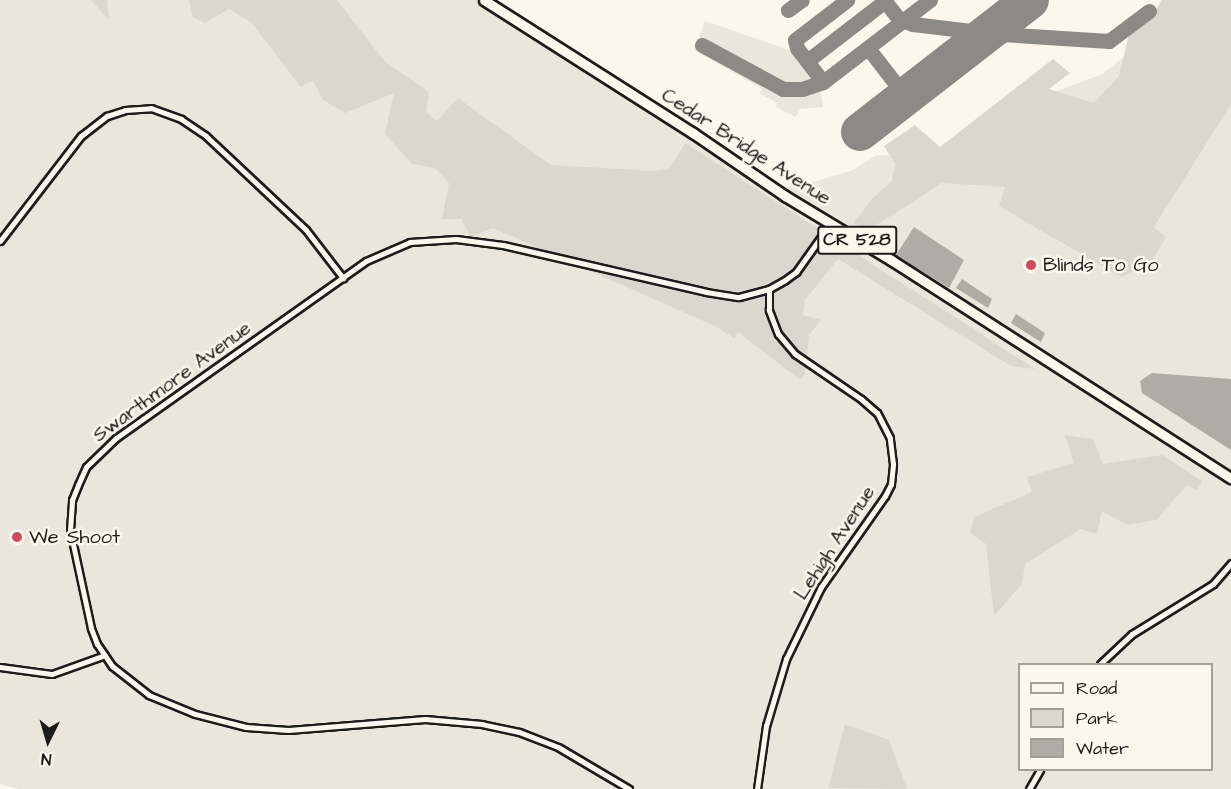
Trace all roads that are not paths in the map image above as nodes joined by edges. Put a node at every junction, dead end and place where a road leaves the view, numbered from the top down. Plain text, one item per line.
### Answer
1 (484, 0) edge
2 (834, 226) junction
3 (0, 242) edge
4 (343, 278) junction
5 (769, 289) junction
6 (1231, 478) edge
7 (1231, 563) edge
8 (105, 655) junction
9 (1101, 663) edge
10 (0, 667) edge
11 (1039, 771) edge
12 (629, 789) edge
13 (757, 789) edge
14 (1029, 789) edge

1 - 2 main road, Cedar Bridge Avenue / CR 528
2 - 5 street, Swarthmore Avenue
2 - 6 main road, Cedar Bridge Avenue / CR 528
3 - 4 street
4 - 5 street, Swarthmore Avenue
4 - 8 street, Swarthmore Avenue
5 - 13 street, Lehigh Avenue
7 - 9 street
8 - 10 street
8 - 12 street, Swarthmore Avenue
11 - 14 street

